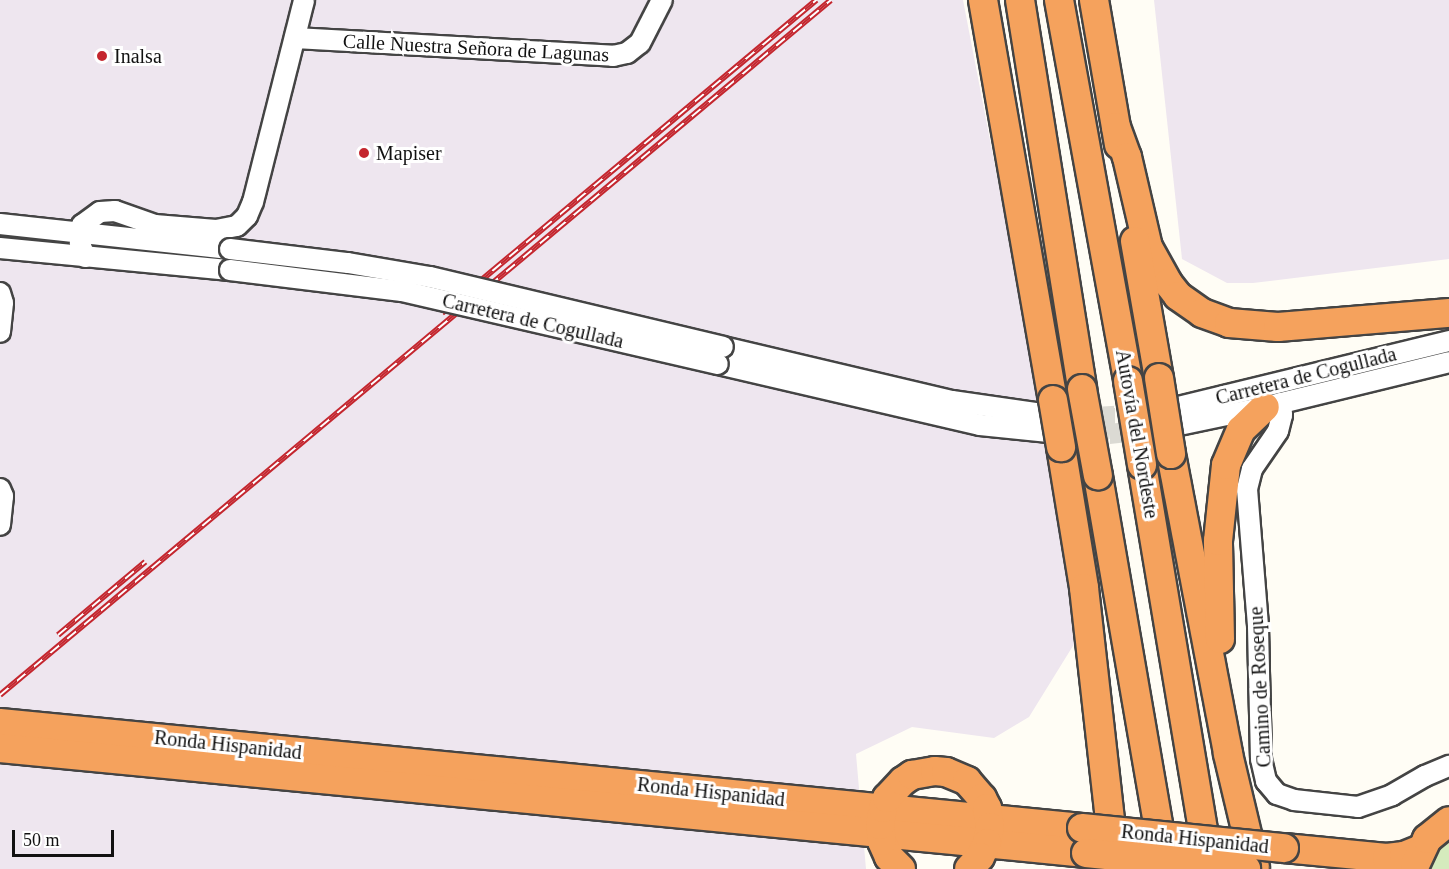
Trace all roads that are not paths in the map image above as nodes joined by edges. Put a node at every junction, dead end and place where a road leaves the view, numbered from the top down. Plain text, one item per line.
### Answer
1 (304, 0) edge
2 (662, 0) edge
3 (983, 0) edge
4 (1020, 0) edge
5 (1059, 0) edge
6 (1094, 0) edge
7 (295, 38) junction
8 (1116, 127) junction
9 (0, 224) edge
10 (80, 232) junction
11 (0, 248) edge
12 (85, 257) junction
13 (0, 292) edge
14 (1449, 312) edge
15 (0, 332) edge
16 (1449, 341) edge
17 (720, 356) junction
18 (1449, 362) edge
19 (1273, 405) junction
20 (1057, 424) junction
21 (1166, 431) junction
22 (0, 489) edge
23 (0, 525) edge
24 (0, 723) edge
25 (0, 748) edge
26 (1449, 766) edge
27 (1235, 783) junction
28 (881, 820) junction
29 (1449, 820) edge
30 (988, 831) junction
31 (1084, 840) junction
32 (1418, 859) edge
33 (901, 869) edge
34 (969, 869) edge
35 (1116, 869) edge
36 (1166, 869) edge
37 (1210, 869) edge
38 (1246, 869) edge
39 (1256, 869) edge

1 - 7 street
2 - 7 street, Calle Nuestra Señora de Lagunas
3 - 20 highway
4 - 36 highway, bridge
5 - 37 highway, Autovía del Nordeste, bridge
6 - 8 highway
7 - 10 street
8 - 14 highway
8 - 21 highway, bridge
9 - 10 street, Carretera de Cogullada
10 - 12 street
10 - 17 street, Carretera de Cogullada, bridge
11 - 12 street, Carretera de Cogullada
12 - 17 street, Carretera de Cogullada, bridge
13 - 15 street
16 - 21 street, Carretera de Cogullada
17 - 20 street, Carretera de Cogullada
18 - 19 street, Carretera de Cogullada
19 - 21 street, Carretera de Cogullada
19 - 26 street, Camino de Roseque
19 - 27 highway
20 - 35 highway
21 - 27 highway
22 - 23 street
24 - 28 highway, Ronda Hispanidad
25 - 28 highway, Ronda Hispanidad
27 - 39 highway
28 - 30 highway, Ronda Hispanidad
28 - 30 highway
28 - 33 highway
29 - 32 highway, Ronda Hispanidad
30 - 31 highway, Ronda Hispanidad
30 - 34 highway
31 - 32 highway, Ronda Hispanidad, bridge
31 - 38 highway, Ronda Hispanidad, bridge

